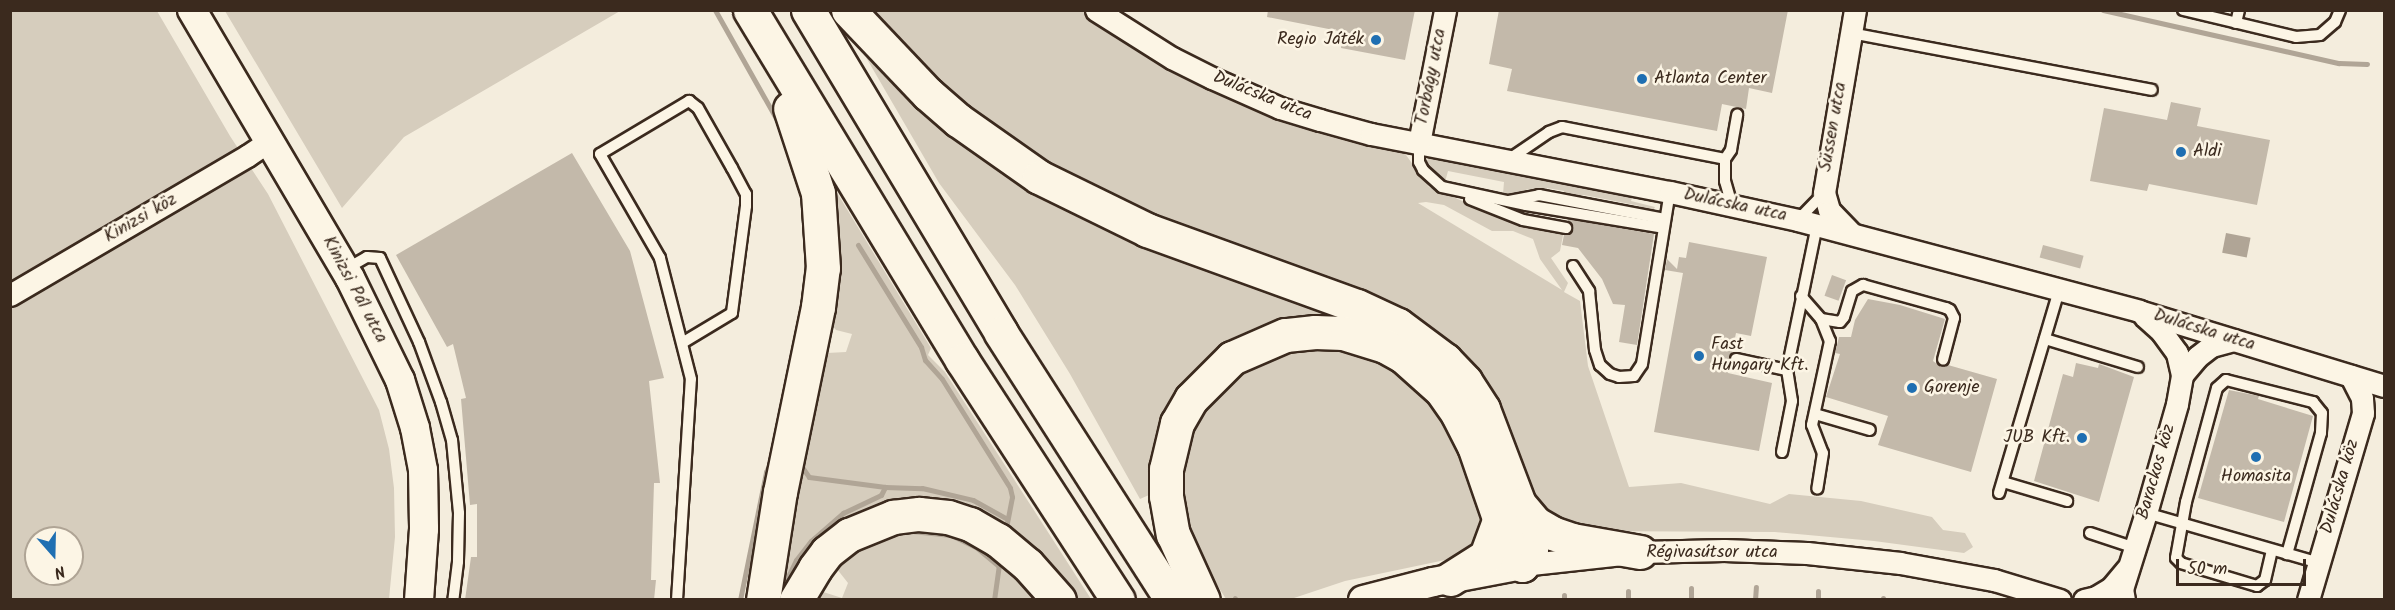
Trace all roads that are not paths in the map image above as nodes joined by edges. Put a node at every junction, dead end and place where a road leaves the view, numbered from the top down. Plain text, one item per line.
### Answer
1 (192, 10) edge
2 (742, 10) edge
3 (750, 10) edge
4 (808, 10) edge
5 (848, 10) edge
6 (1096, 10) edge
7 (1445, 10) edge
8 (1855, 10) edge
9 (2183, 10) edge
10 (2239, 10) edge
11 (2340, 10) edge
12 (2236, 23) junction
13 (1851, 33) junction
14 (2152, 90) dead end
15 (1737, 115) dead end
16 (269, 141) junction
17 (1419, 143) junction
18 (1725, 159) junction
19 (1507, 161) junction
20 (1442, 187) junction
21 (1670, 192) junction
22 (1824, 193) junction
23 (1732, 206) junction
24 (1807, 223) junction
25 (1566, 228) dead end
26 (1664, 228) junction
27 (1853, 234) junction
28 (1649, 243) dead end
29 (1574, 266) dead end
30 (345, 270) junction
31 (2060, 290) junction
32 (10, 295) edge
33 (1801, 296) junction
34 (2139, 311) junction
35 (1821, 319) junction
36 (2045, 339) junction
37 (2233, 340) junction
38 (682, 343) junction
39 (1736, 359) dead end
40 (1943, 360) dead end
41 (2138, 367) dead end
42 (1786, 370) junction
43 (2182, 375) junction
44 (2351, 376) junction
45 (2385, 386) edge
46 (2385, 398) edge
47 (2363, 413) junction
48 (1815, 414) junction
49 (1870, 430) dead end
50 (1782, 452) dead end
51 (2003, 482) junction
52 (1817, 489) dead end
53 (1999, 493) dead end
54 (2067, 501) dead end
55 (1508, 510) junction
56 (2146, 513) junction
57 (2182, 523) junction
58 (2090, 533) dead end
59 (2135, 548) junction
60 (2272, 550) junction
61 (1640, 552) junction
62 (2288, 554) junction
63 (2319, 563) junction
64 (1522, 565) junction
65 (2127, 568) junction
66 (1450, 579) junction
67 (419, 600) edge
68 (453, 600) edge
69 (677, 600) edge
70 (763, 600) edge
71 (796, 600) edge
72 (1059, 600) edge
73 (1119, 600) edge
74 (1172, 600) edge
75 (1203, 600) edge
76 (1364, 600) edge
77 (2060, 600) edge
78 (2084, 600) edge
79 (2124, 600) edge
80 (2308, 600) edge

1 - 16 street, Kinizsi Pál utca
2 - 70 highway
3 - 73 highway
4 - 74 highway
5 - 55 highway
6 - 17 street, Dulácska utca
7 - 17 street, Torbágy utca
8 - 13 street, Süssen utca
9 - 12 lane
10 - 12 lane
11 - 12 lane
13 - 14 lane
13 - 22 street, Süssen utca
15 - 18 lane
16 - 30 street, Kinizsi Pál utca
16 - 32 street, Kinizsi köz
17 - 19 street, Dulácska utca
17 - 20 lane
18 - 19 lane
18 - 23 lane
19 - 21 street, Dulácska utca
20 - 25 lane
20 - 26 lane
21 - 23 street, Dulácska utca
21 - 26 lane
22 - 24 lane
22 - 27 street, Süssen utca
23 - 24 street, Dulácska utca
24 - 27 street, Dulácska utca
24 - 33 lane
26 - 28 lane
26 - 29 lane
27 - 31 street, Dulácska utca
30 - 67 street, Kinizsi Pál utca
30 - 68 lane
31 - 34 street, Dulácska utca
31 - 36 lane
33 - 35 lane
33 - 42 lane
34 - 37 street, Dulácska utca
34 - 43 street, Barackos köz
35 - 40 lane
35 - 48 lane
36 - 41 lane
36 - 51 lane
37 - 43 street
37 - 44 street, Dulácska utca
38 - 38 lane
38 - 69 lane
39 - 42 lane
42 - 50 lane
43 - 56 street, Barackos köz
44 - 45 street, Dulácska utca
44 - 47 street
46 - 47 street
47 - 63 street, Dulácska köz
48 - 49 lane
48 - 52 lane
51 - 53 lane
51 - 54 lane
55 - 61 highway
55 - 64 highway
55 - 66 highway
55 - 75 highway
56 - 57 lane
56 - 59 street, Barackos köz
57 - 60 lane
57 - 60 lane
57 - 62 lane
58 - 59 lane
59 - 65 street, Barackos köz
60 - 62 lane
61 - 64 street, Régivasútsor utca
61 - 77 street, Régivasútsor utca
62 - 63 lane
63 - 80 street, Dulácska köz
64 - 66 street, Régivasútsor utca
65 - 78 street, Barackos köz
65 - 79 street, Barackos köz
66 - 76 street, Régivasútsor utca
71 - 72 highway

